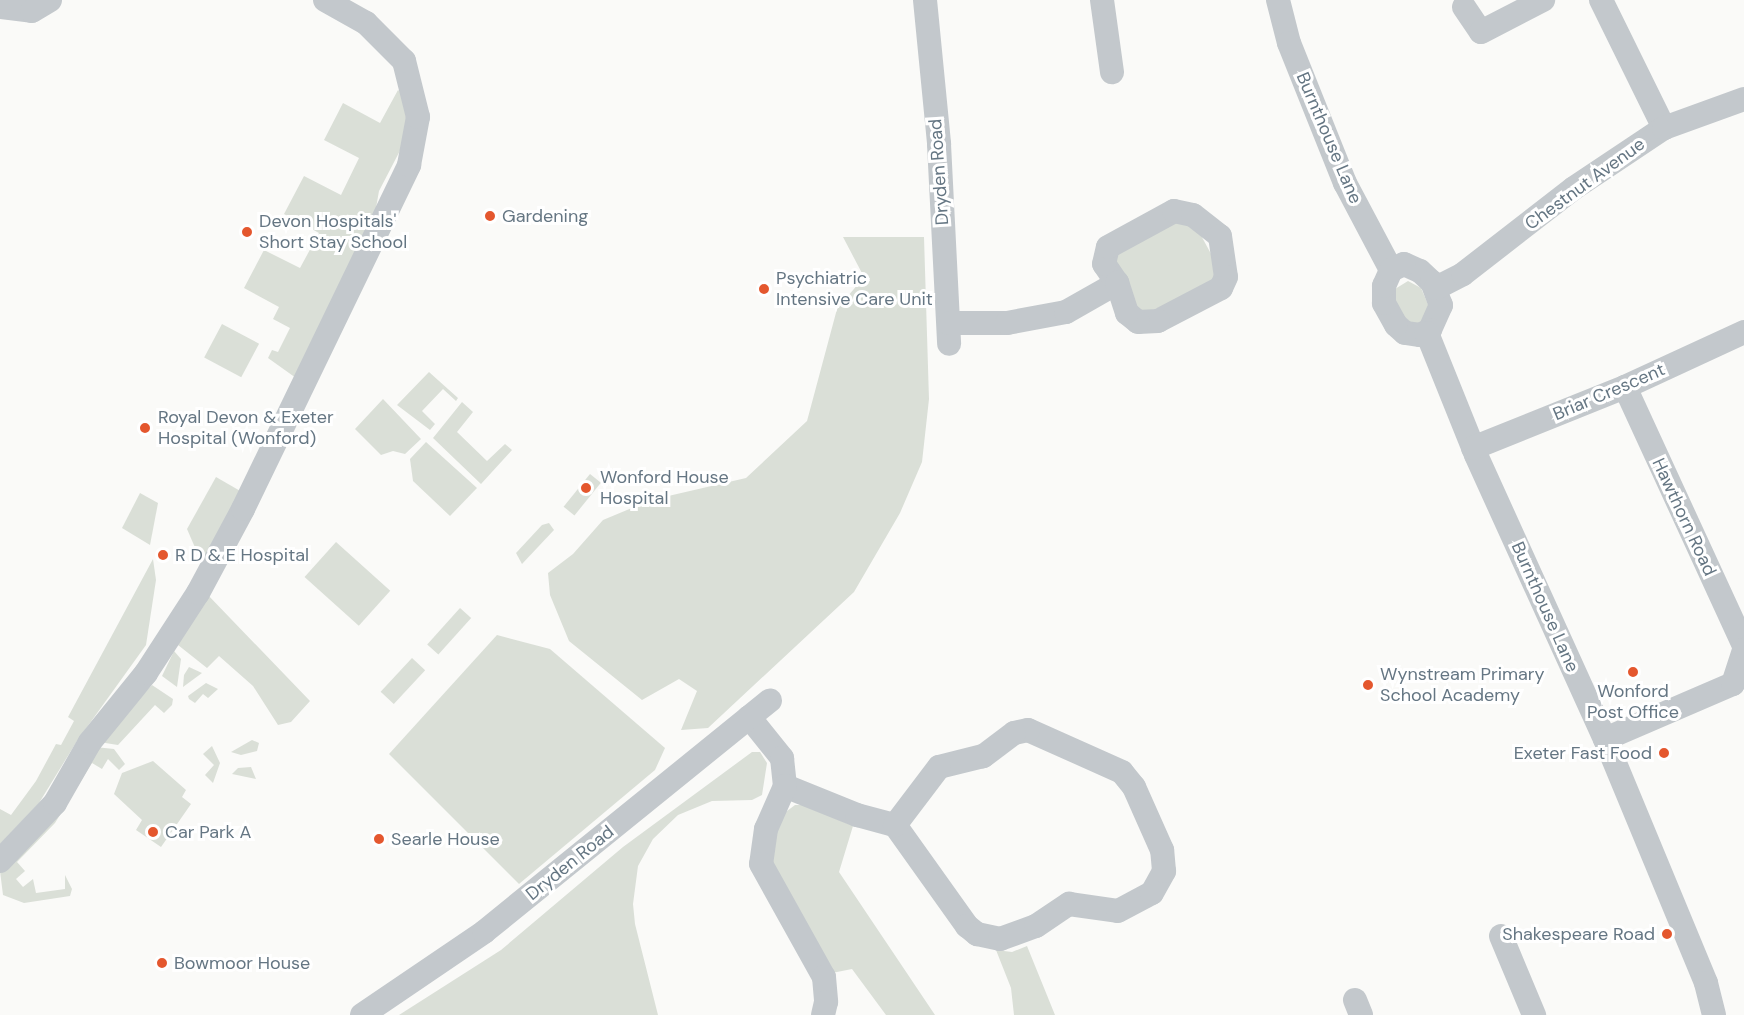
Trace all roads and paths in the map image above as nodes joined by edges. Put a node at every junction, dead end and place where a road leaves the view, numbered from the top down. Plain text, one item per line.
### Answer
1 (50, 0) edge
2 (325, 0) edge
3 (924, 0) edge
4 (1102, 0) edge
5 (1278, 0) edge
6 (1543, 0) edge
7 (1601, 0) edge
8 (0, 7) edge
9 (1464, 7) dead end
10 (1112, 72) dead end
11 (1744, 99) edge
12 (1664, 128) junction
13 (1391, 270) junction
14 (1117, 283) junction
15 (1436, 288) junction
16 (1744, 332) edge
17 (1427, 333) junction
18 (1625, 387) junction
19 (1473, 448) junction
20 (1744, 648) edge
21 (770, 700) dead end
22 (749, 717) junction
23 (1605, 739) junction
24 (784, 786) junction
25 (895, 825) junction
26 (0, 861) edge
27 (1501, 936) dead end
28 (362, 1015) edge
29 (823, 1015) edge
30 (1534, 1015) edge
31 (1714, 1015) edge

1 - 8 street
2 - 26 street
3 - 14 street, Dryden Road
4 - 10 street
5 - 13 street, Burnthouse Lane
6 - 9 street
7 - 12 street
11 - 12 street, Chestnut Avenue
12 - 15 street, Chestnut Avenue
13 - 15 street
13 - 17 street
14 - 14 street
15 - 17 street
16 - 18 street, Briar Crescent
17 - 19 street, Burnthouse Lane
18 - 19 street, Briar Crescent
18 - 20 street, Hawthorn Road
19 - 23 street, Burnthouse Lane
20 - 23 street
21 - 22 street, Dryden Road
22 - 24 street
22 - 28 street, Dryden Road
23 - 31 street, Burnthouse Lane
24 - 25 street
24 - 29 street
25 - 25 street
27 - 30 street

